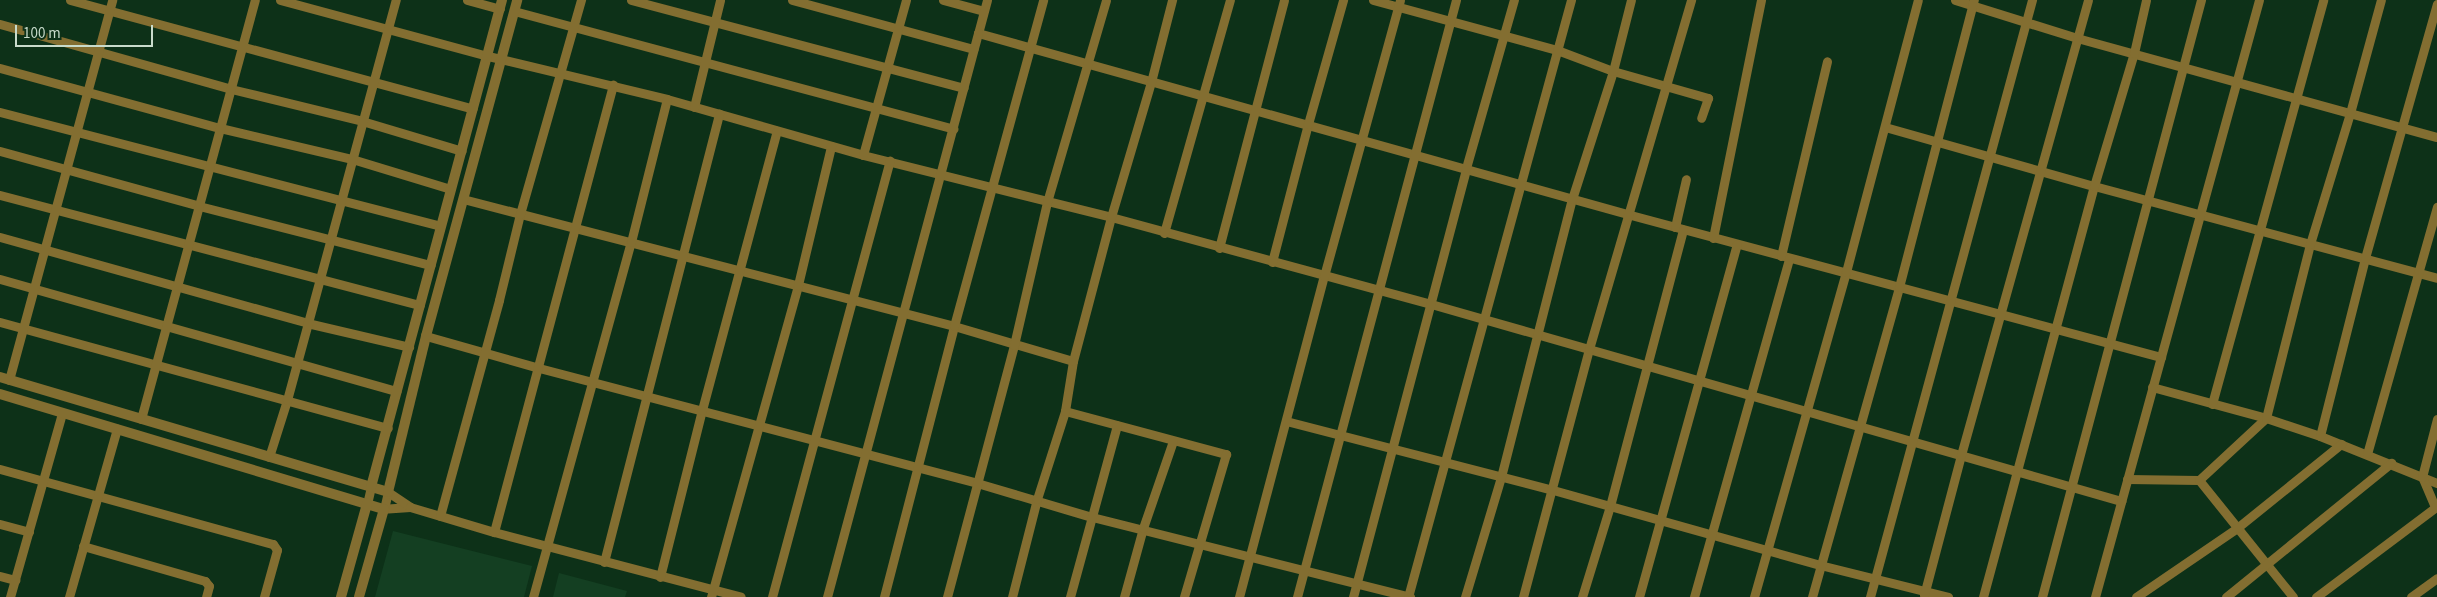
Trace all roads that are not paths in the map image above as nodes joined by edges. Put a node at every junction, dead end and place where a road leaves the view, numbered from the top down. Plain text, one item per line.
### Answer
1 (70, 0) edge
2 (112, 0) edge
3 (255, 0) edge
4 (280, 0) edge
5 (396, 0) edge
6 (467, 0) edge
7 (517, 0) edge
8 (581, 0) edge
9 (631, 0) edge
10 (720, 0) edge
11 (792, 0) edge
12 (906, 0) edge
13 (942, 0) edge
14 (987, 0) edge
15 (1043, 0) edge
16 (1106, 0) edge
17 (1172, 0) edge
18 (1230, 0) edge
19 (1284, 0) edge
20 (1343, 0) edge
21 (1373, 0) edge
22 (1456, 0) edge
23 (1514, 0) edge
24 (1570, 0) edge
25 (1631, 0) edge
26 (1690, 0) edge
27 (1762, 0) edge
28 (1918, 0) edge
29 (1955, 0) edge
30 (2032, 0) edge
31 (2088, 0) edge
32 (2146, 0) edge
33 (2201, 0) edge
34 (2259, 0) edge
35 (2323, 0) edge
36 (2381, 0) edge
37 (1973, 3) edge
38 (501, 4) edge
39 (1399, 4) edge
40 (2437, 4) edge
41 (109, 10) junction
42 (514, 11) junction
43 (984, 11) junction
44 (1450, 21) junction
45 (2026, 22) junction
46 (714, 23) junction
47 (0, 24) edge
48 (574, 26) junction
49 (388, 30) junction
50 (897, 30) junction
51 (978, 33) junction
52 (1504, 36) junction
53 (2077, 38) junction
54 (1029, 47) junction
55 (242, 48) junction
56 (974, 49) junction
57 (1557, 50) junction
58 (98, 51) junction
59 (2134, 53) junction
60 (488, 56) junction
61 (501, 59) junction
62 (1826, 61) dead end
63 (705, 63) junction
64 (1087, 64) junction
65 (2184, 66) junction
66 (0, 68) edge
67 (887, 69) junction
68 (1613, 71) junction
69 (560, 73) junction
70 (2236, 81) junction
71 (1150, 82) junction
72 (372, 83) junction
73 (613, 85) junction
74 (1665, 87) junction
75 (964, 88) junction
76 (231, 89) junction
77 (87, 92) junction
78 (1203, 97) junction
79 (667, 99) junction
80 (2296, 99) junction
81 (694, 107) junction
82 (875, 108) junction
83 (472, 109) junction
84 (1256, 111) junction
85 (0, 112) edge
86 (2350, 113) junction
87 (720, 114) junction
88 (1701, 118) dead end
89 (362, 120) junction
90 (1308, 124) junction
91 (1885, 127) junction
92 (2401, 127) junction
93 (220, 128) junction
94 (953, 129) junction
95 (777, 131) junction
96 (76, 132) junction
97 (2437, 136) edge
98 (1361, 139) junction
99 (1938, 141) junction
100 (831, 146) junction
101 (0, 151) edge
102 (462, 151) junction
103 (1414, 154) junction
104 (863, 155) junction
105 (1988, 156) junction
106 (352, 160) junction
107 (890, 161) junction
108 (209, 168) junction
109 (1466, 168) junction
110 (67, 169) junction
111 (2042, 171) junction
112 (942, 174) junction
113 (1686, 179) dead end
114 (1521, 183) junction
115 (2094, 186) junction
116 (994, 187) junction
117 (451, 189) junction
118 (0, 195) edge
119 (463, 198) junction
120 (1572, 199) junction
121 (2148, 200) junction
122 (340, 201) junction
123 (1047, 202) junction
124 (199, 206) junction
125 (2437, 207) edge
126 (56, 209) junction
127 (2199, 213) junction
128 (520, 214) junction
129 (1627, 214) junction
130 (1111, 217) junction
131 (441, 226) junction
132 (576, 228) junction
133 (1679, 228) junction
134 (2261, 231) junction
135 (1164, 233) junction
136 (0, 237) edge
137 (331, 238) junction
138 (1713, 238) junction
139 (631, 242) junction
140 (1737, 244) junction
141 (2310, 244) junction
142 (188, 246) junction
143 (1219, 248) junction
144 (44, 249) junction
145 (684, 256) junction
146 (1785, 257) junction
147 (2365, 258) junction
148 (1272, 262) junction
149 (431, 265) junction
150 (740, 270) junction
151 (1846, 272) junction
152 (2418, 273) junction
153 (1324, 276) junction
154 (2437, 278) edge
155 (0, 279) edge
156 (319, 280) junction
157 (177, 285) junction
158 (798, 285) junction
159 (1898, 287) junction
160 (33, 288) junction
161 (1377, 290) junction
162 (853, 300) junction
163 (1951, 301) junction
164 (1431, 304) junction
165 (420, 305) junction
166 (903, 313) junction
167 (2000, 315) junction
168 (1485, 319) junction
169 (0, 322) edge
170 (308, 323) junction
171 (166, 326) junction
172 (954, 326) junction
173 (22, 327) junction
174 (2055, 330) junction
175 (1536, 334) junction
176 (426, 336) junction
177 (2110, 344) junction
178 (1014, 345) junction
179 (409, 347) junction
180 (1589, 349) junction
181 (484, 352) junction
182 (2161, 357) junction
183 (1073, 362) junction
184 (296, 363) junction
185 (156, 365) junction
186 (1646, 366) junction
187 (539, 368) junction
188 (4, 379) edge
189 (1698, 379) junction
190 (593, 382) junction
191 (2152, 387) junction
192 (397, 391) junction
193 (0, 394) edge
194 (1752, 394) junction
195 (647, 396) junction
196 (287, 400) junction
197 (2212, 404) junction
198 (702, 410) junction
199 (1807, 411) junction
200 (1065, 412) junction
201 (62, 413) junction
202 (2266, 418) junction
203 (141, 419) junction
204 (2437, 419) edge
205 (1286, 421) junction
206 (760, 425) junction
207 (1117, 425) junction
208 (1858, 425) junction
209 (388, 428) junction
210 (117, 429) junction
211 (1338, 435) junction
212 (2320, 436) junction
213 (815, 440) junction
214 (1910, 440) junction
215 (1173, 441) junction
216 (2341, 444) junction
217 (1392, 449) junction
218 (866, 453) junction
219 (2367, 454) junction
220 (1961, 455) junction
221 (269, 457) junction
222 (1444, 462) junction
223 (2391, 463) junction
224 (918, 467) junction
225 (0, 469) edge
226 (2017, 471) junction
227 (1501, 477) junction
228 (2422, 477) junction
229 (2127, 480) junction
230 (2199, 480) junction
231 (43, 481) junction
232 (978, 483) junction
233 (2437, 483) edge
234 (2071, 486) junction
235 (371, 487) junction
236 (1553, 490) junction
237 (388, 492) junction
238 (98, 494) junction
239 (1037, 499) junction
240 (2121, 501) junction
241 (367, 504) junction
242 (1610, 506) junction
243 (410, 507) junction
244 (2436, 507) edge
245 (384, 509) junction
246 (440, 516) junction
247 (1092, 517) junction
248 (1660, 521) junction
249 (0, 524) edge
250 (1143, 528) junction
251 (2237, 528) junction
252 (29, 532) junction
253 (494, 532) junction
254 (1710, 536) junction
255 (1199, 545) junction
256 (83, 546) junction
257 (547, 546) junction
258 (1768, 551) junction
259 (1251, 557) junction
260 (604, 562) junction
261 (2266, 563) junction
262 (1820, 565) junction
263 (1304, 570) junction
264 (0, 576) edge
265 (660, 577) junction
266 (2437, 578) edge
267 (15, 580) junction
268 (1874, 580) junction
269 (1357, 583) junction
270 (712, 594) edge
271 (1924, 594) edge
272 (10, 597) edge
273 (69, 597) edge
274 (206, 597) edge
275 (264, 597) edge
276 (341, 597) edge
277 (359, 597) edge
278 (533, 597) edge
279 (741, 597) edge
280 (772, 597) edge
281 (828, 597) edge
282 (884, 597) edge
283 (947, 597) edge
284 (1012, 597) edge
285 (1070, 597) edge
286 (1124, 597) edge
287 (1184, 597) edge
288 (1239, 597) edge
289 (1297, 597) edge
290 (1353, 597) edge
291 (1408, 597) edge
292 (1465, 597) edge
293 (1523, 597) edge
294 (1582, 597) edge
295 (1639, 597) edge
296 (1694, 597) edge
297 (1754, 597) edge
298 (1812, 597) edge
299 (1870, 597) edge
300 (1948, 597) edge
301 (1983, 597) edge
302 (2042, 597) edge
303 (2095, 597) edge
304 (2136, 597) edge
305 (2226, 597) edge
306 (2293, 597) edge
307 (2316, 597) edge
308 (2411, 597) edge

1 - 41 street
2 - 41 street
3 - 55 street
4 - 49 street
5 - 49 street
6 - 38 street
7 - 42 street
8 - 48 street
9 - 46 street
10 - 46 street
11 - 50 street
12 - 50 street
13 - 43 street
14 - 43 street
15 - 54 street
16 - 64 street
17 - 71 street
18 - 78 street
19 - 84 street
20 - 90 street
21 - 39 street
22 - 44 street
23 - 52 street
24 - 57 street
25 - 68 street
26 - 74 street
27 - 138 street
28 - 91 street
29 - 37 street
30 - 45 street
31 - 53 street
32 - 59 street
33 - 65 street
34 - 70 street
35 - 80 street
36 - 86 street
37 - 45 street
37 - 99 street
38 - 60 street
39 - 44 street
39 - 98 street
40 - 92 street
41 - 55 street
41 - 58 street
42 - 48 street
42 - 61 street
43 - 51 street
44 - 52 street
44 - 103 street
45 - 53 street
45 - 105 street
46 - 63 street
46 - 67 street
47 - 58 street
48 - 63 street
48 - 69 street
49 - 60 street
49 - 72 street
50 - 56 street
50 - 67 street
51 - 54 street
51 - 56 street
52 - 57 street
52 - 109 street
53 - 59 street
53 - 111 street
54 - 64 street
54 - 116 street
55 - 72 street
55 - 76 street
56 - 75 street
57 - 68 street
57 - 114 street
58 - 76 street
58 - 77 street
59 - 65 street
59 - 115 street
60 - 61 street
60 - 83 street
61 - 69 street
61 - 119 street
62 - 146 street
63 - 81 street
63 - 82 street
64 - 71 street
64 - 123 street
65 - 70 street
65 - 121 street
66 - 77 street
67 - 75 street
67 - 82 street
68 - 74 street
68 - 120 street
69 - 73 street
69 - 128 street
70 - 80 street
70 - 127 street
71 - 78 street
71 - 130 street
72 - 83 street
72 - 89 street
73 - 79 street
73 - 132 street
74 - 88 street
74 - 129 street
75 - 94 street
76 - 89 street
76 - 93 street
77 - 93 street
77 - 96 street
78 - 84 street
78 - 135 street
79 - 81 street
79 - 139 street
80 - 86 street
80 - 134 street
81 - 87 street
82 - 94 street
82 - 104 street
83 - 102 street
84 - 90 street
84 - 143 street
85 - 96 street
86 - 92 street
86 - 141 street
87 - 95 street
87 - 145 street
89 - 102 street
89 - 106 street
90 - 98 street
90 - 148 street
91 - 99 street
91 - 151 street
92 - 97 street
92 - 147 street
93 - 106 street
93 - 108 street
94 - 112 street
95 - 100 street
95 - 150 street
96 - 108 street
96 - 110 street
98 - 103 street
98 - 153 street
99 - 105 street
99 - 159 street
100 - 104 street
100 - 158 street
101 - 110 street
102 - 117 street
103 - 109 street
103 - 161 street
104 - 107 street
105 - 111 street
105 - 163 street
106 - 117 street
106 - 122 street
107 - 112 street
107 - 162 street
108 - 122 street
108 - 124 street
109 - 114 street
109 - 164 street
110 - 124 street
110 - 126 street
111 - 115 street
111 - 167 street
112 - 116 street
112 - 166 street
113 - 133 street
114 - 120 street
114 - 168 street
115 - 121 street
115 - 174 street
116 - 123 street
116 - 172 street
117 - 131 street
118 - 126 street
119 - 128 street
119 - 176 street
120 - 129 street
120 - 175 street
121 - 127 street
121 - 177 street
122 - 131 street
122 - 137 street
123 - 130 street
123 - 178 street
124 - 137 street
124 - 142 street
125 - 152 street
126 - 142 street
126 - 144 street
127 - 134 street
127 - 182 street
128 - 132 street
128 - 181 street
129 - 133 street
129 - 180 street
130 - 135 street
130 - 183 street
131 - 149 street
132 - 139 street
132 - 187 street
133 - 138 street
133 - 186 street
134 - 141 street
134 - 197 street
135 - 143 street
136 - 144 street
137 - 149 street
137 - 156 street
138 - 140 street
139 - 145 street
139 - 190 street
140 - 146 street
140 - 189 street
141 - 147 street
141 - 202 street
142 - 156 street
142 - 157 street
143 - 148 street
144 - 157 street
144 - 160 street
145 - 150 street
145 - 195 street
146 - 151 street
146 - 194 street
147 - 152 street
147 - 212 street
148 - 153 street
149 - 165 street
150 - 158 street
150 - 198 street
151 - 159 street
151 - 199 street
152 - 154 street
152 - 219 street
153 - 161 street
153 - 205 street
155 - 160 street
156 - 165 street
156 - 170 street
157 - 170 street
157 - 171 street
158 - 162 street
158 - 206 street
159 - 163 street
159 - 208 street
160 - 171 street
160 - 173 street
161 - 164 street
161 - 211 street
162 - 166 street
162 - 213 street
163 - 167 street
163 - 214 street
164 - 168 street
164 - 217 street
165 - 179 street
166 - 172 street
166 - 218 street
167 - 174 street
167 - 220 street
168 - 175 street
168 - 222 street
169 - 173 street
170 - 179 street
170 - 184 street
171 - 184 street
171 - 185 street
172 - 178 street
172 - 224 street
173 - 185 street
173 - 188 street
174 - 177 street
174 - 226 street
175 - 180 street
175 - 227 street
176 - 181 street
176 - 237 street
177 - 182 street
177 - 234 street
178 - 183 street
178 - 232 street
179 - 192 street
180 - 186 street
180 - 236 street
181 - 187 street
181 - 246 street
182 - 191 street
183 - 200 street
184 - 192 street
184 - 196 street
185 - 196 street
185 - 203 street
186 - 189 street
186 - 242 street
187 - 190 street
187 - 253 street
188 - 203 street
189 - 194 street
189 - 248 street
190 - 195 street
190 - 257 street
191 - 197 street
191 - 229 street
192 - 209 street
193 - 201 street
194 - 199 street
194 - 254 street
195 - 198 street
195 - 260 street
196 - 209 street
196 - 221 street
197 - 202 street
198 - 206 street
198 - 265 street
199 - 208 street
199 - 258 street
200 - 207 street
200 - 239 street
201 - 210 street
201 - 231 street
202 - 212 street
202 - 230 street
203 - 221 street
204 - 228 street
205 - 211 street
205 - 259 street
206 - 213 street
206 - 270 street
207 - 215 street
207 - 247 street
208 - 214 street
208 - 262 street
209 - 235 street
210 - 238 street
210 - 241 street
211 - 217 street
211 - 263 street
212 - 216 street
213 - 218 street
213 - 280 street
214 - 220 street
214 - 268 street
215 - 250 street
215 - 255 street
216 - 219 street
216 - 251 street
217 - 222 street
217 - 269 street
218 - 224 street
218 - 281 street
219 - 223 street
220 - 226 street
220 - 271 street
221 - 235 street
222 - 227 street
222 - 291 street
223 - 228 street
223 - 261 street
224 - 232 street
224 - 282 street
225 - 231 street
226 - 234 street
226 - 301 street
227 - 236 street
227 - 292 street
228 - 233 street
228 - 244 street
229 - 230 street
229 - 240 street
230 - 251 street
231 - 238 street
231 - 252 street
232 - 239 street
232 - 283 street
234 - 240 street
234 - 302 street
235 - 237 street
235 - 241 street
236 - 242 street
236 - 293 street
237 - 243 street
237 - 245 street
238 - 256 street
238 - 275 street
239 - 247 street
239 - 284 street
240 - 303 street
241 - 245 street
241 - 276 street
242 - 248 street
242 - 294 street
243 - 245 street
243 - 246 street
244 - 307 street
245 - 277 street
246 - 253 street
247 - 250 street
247 - 285 street
248 - 254 street
248 - 295 street
249 - 252 street
250 - 255 street
250 - 286 street
251 - 261 street
251 - 304 street
252 - 267 street
253 - 257 street
254 - 258 street
254 - 296 street
255 - 259 street
255 - 287 street
256 - 273 street
256 - 274 street
257 - 260 street
257 - 278 street
258 - 262 street
258 - 297 street
259 - 263 street
259 - 288 street
260 - 265 street
261 - 305 street
261 - 306 street
262 - 268 street
262 - 298 street
263 - 269 street
263 - 289 street
264 - 267 street
265 - 270 street
266 - 308 street
267 - 272 street
268 - 271 street
268 - 299 street
269 - 290 street
269 - 291 street
270 - 279 street
271 - 300 street

